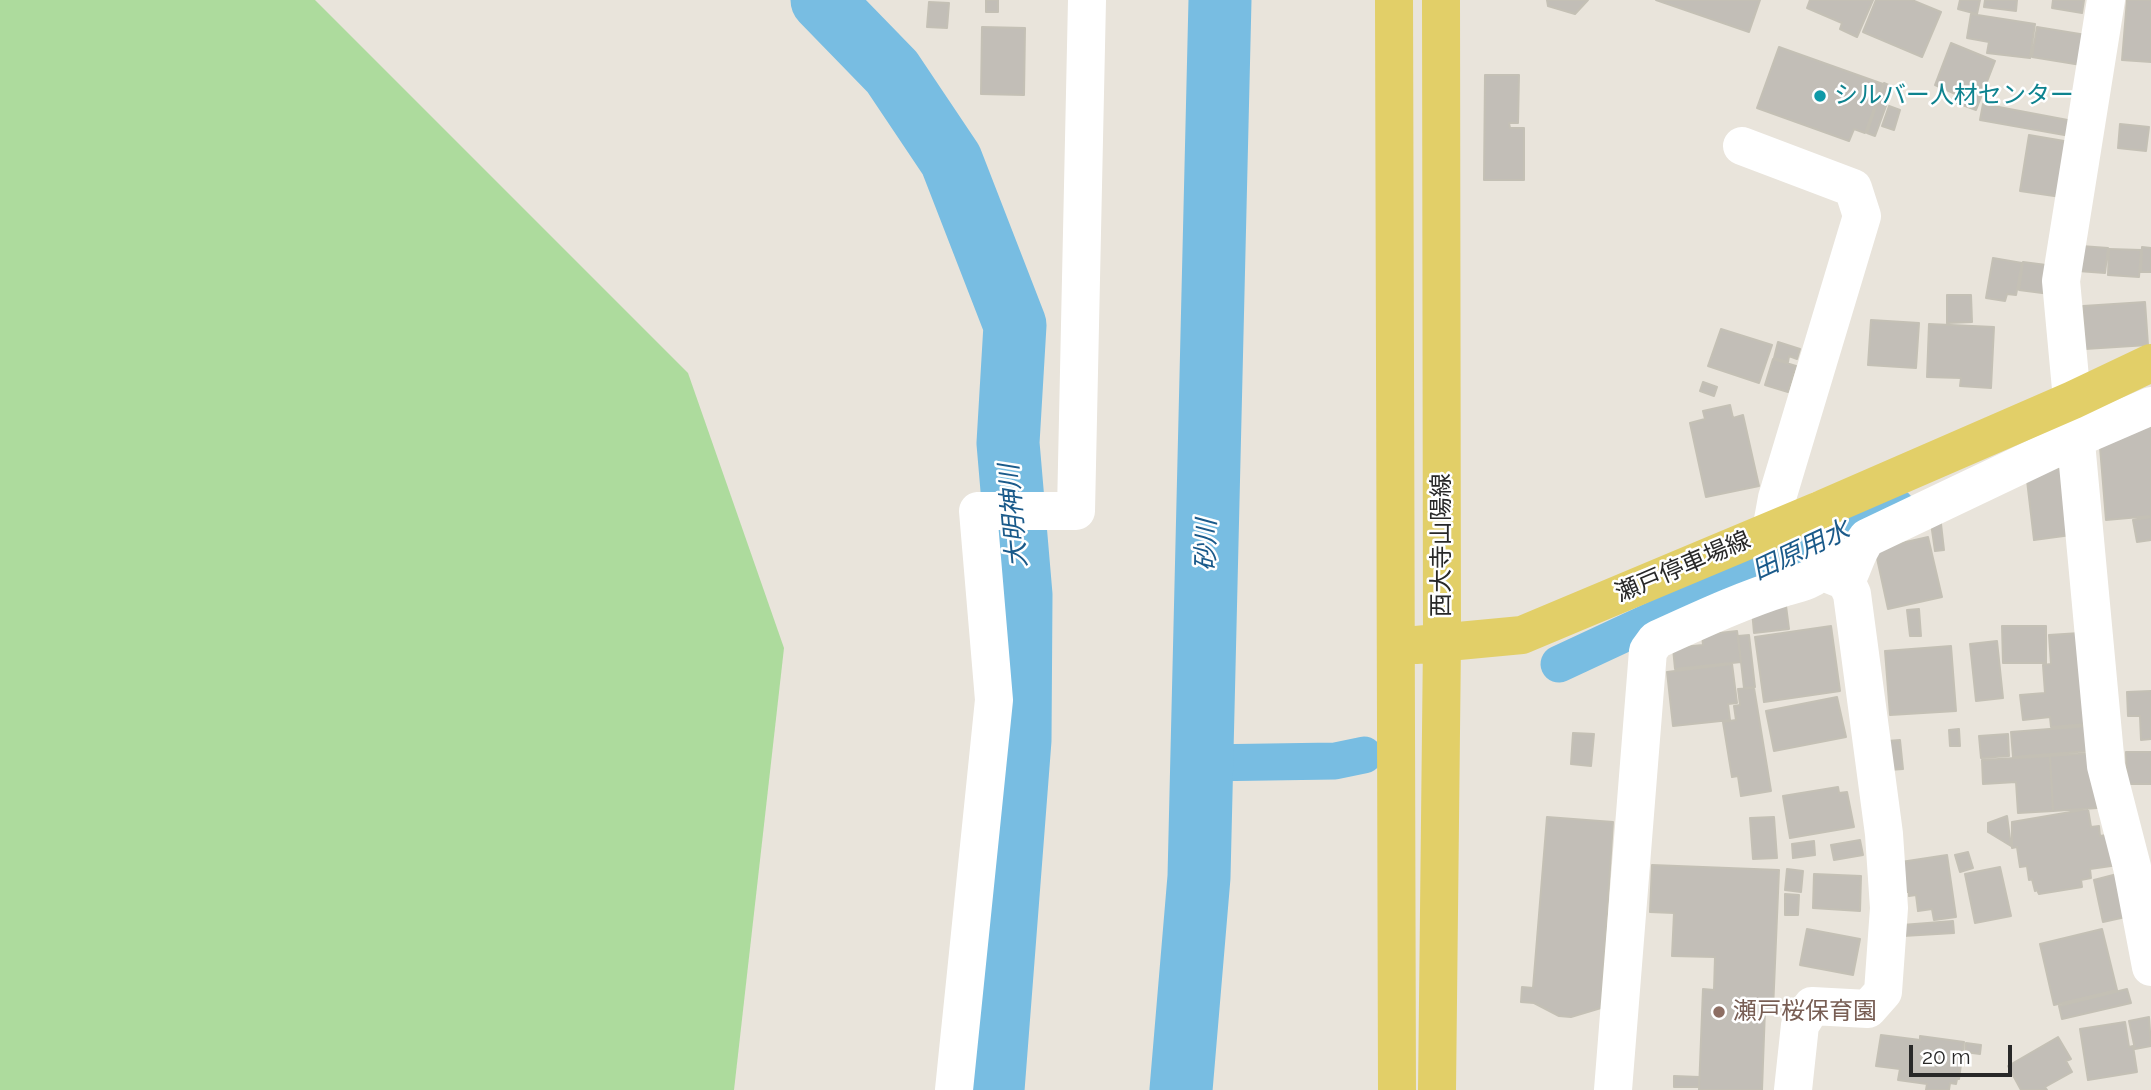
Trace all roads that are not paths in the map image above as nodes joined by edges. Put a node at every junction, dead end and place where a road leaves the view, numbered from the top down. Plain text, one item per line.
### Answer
1 (1087, 0) edge
2 (1394, 0) edge
3 (1441, 0) edge
4 (2106, 0) edge
5 (1742, 146) dead end
6 (2151, 363) edge
7 (2073, 400) junction
8 (2151, 406) edge
9 (2077, 438) junction
10 (1771, 531) junction
11 (1827, 550) junction
12 (1442, 642) junction
13 (1397, 647) junction
14 (2151, 967) edge
15 (954, 1090) edge
16 (1397, 1090) edge
17 (1437, 1090) edge
18 (1613, 1090) edge
19 (1793, 1090) edge

1 - 15 street
2 - 13 main road, 西大寺山陽線
3 - 12 main road, 西大寺山陽線
4 - 7 street
5 - 10 street
6 - 7 main road, 瀬戸停車場線
7 - 9 street
7 - 11 main road, 瀬戸停車場線
8 - 9 street
9 - 11 street
9 - 14 street
10 - 11 main road, 瀬戸停車場線
10 - 12 main road, 瀬戸停車場線
11 - 18 street
11 - 19 street
12 - 13 main road, 瀬戸停車場線
12 - 17 main road, 西大寺山陽線
13 - 16 main road, 西大寺山陽線

